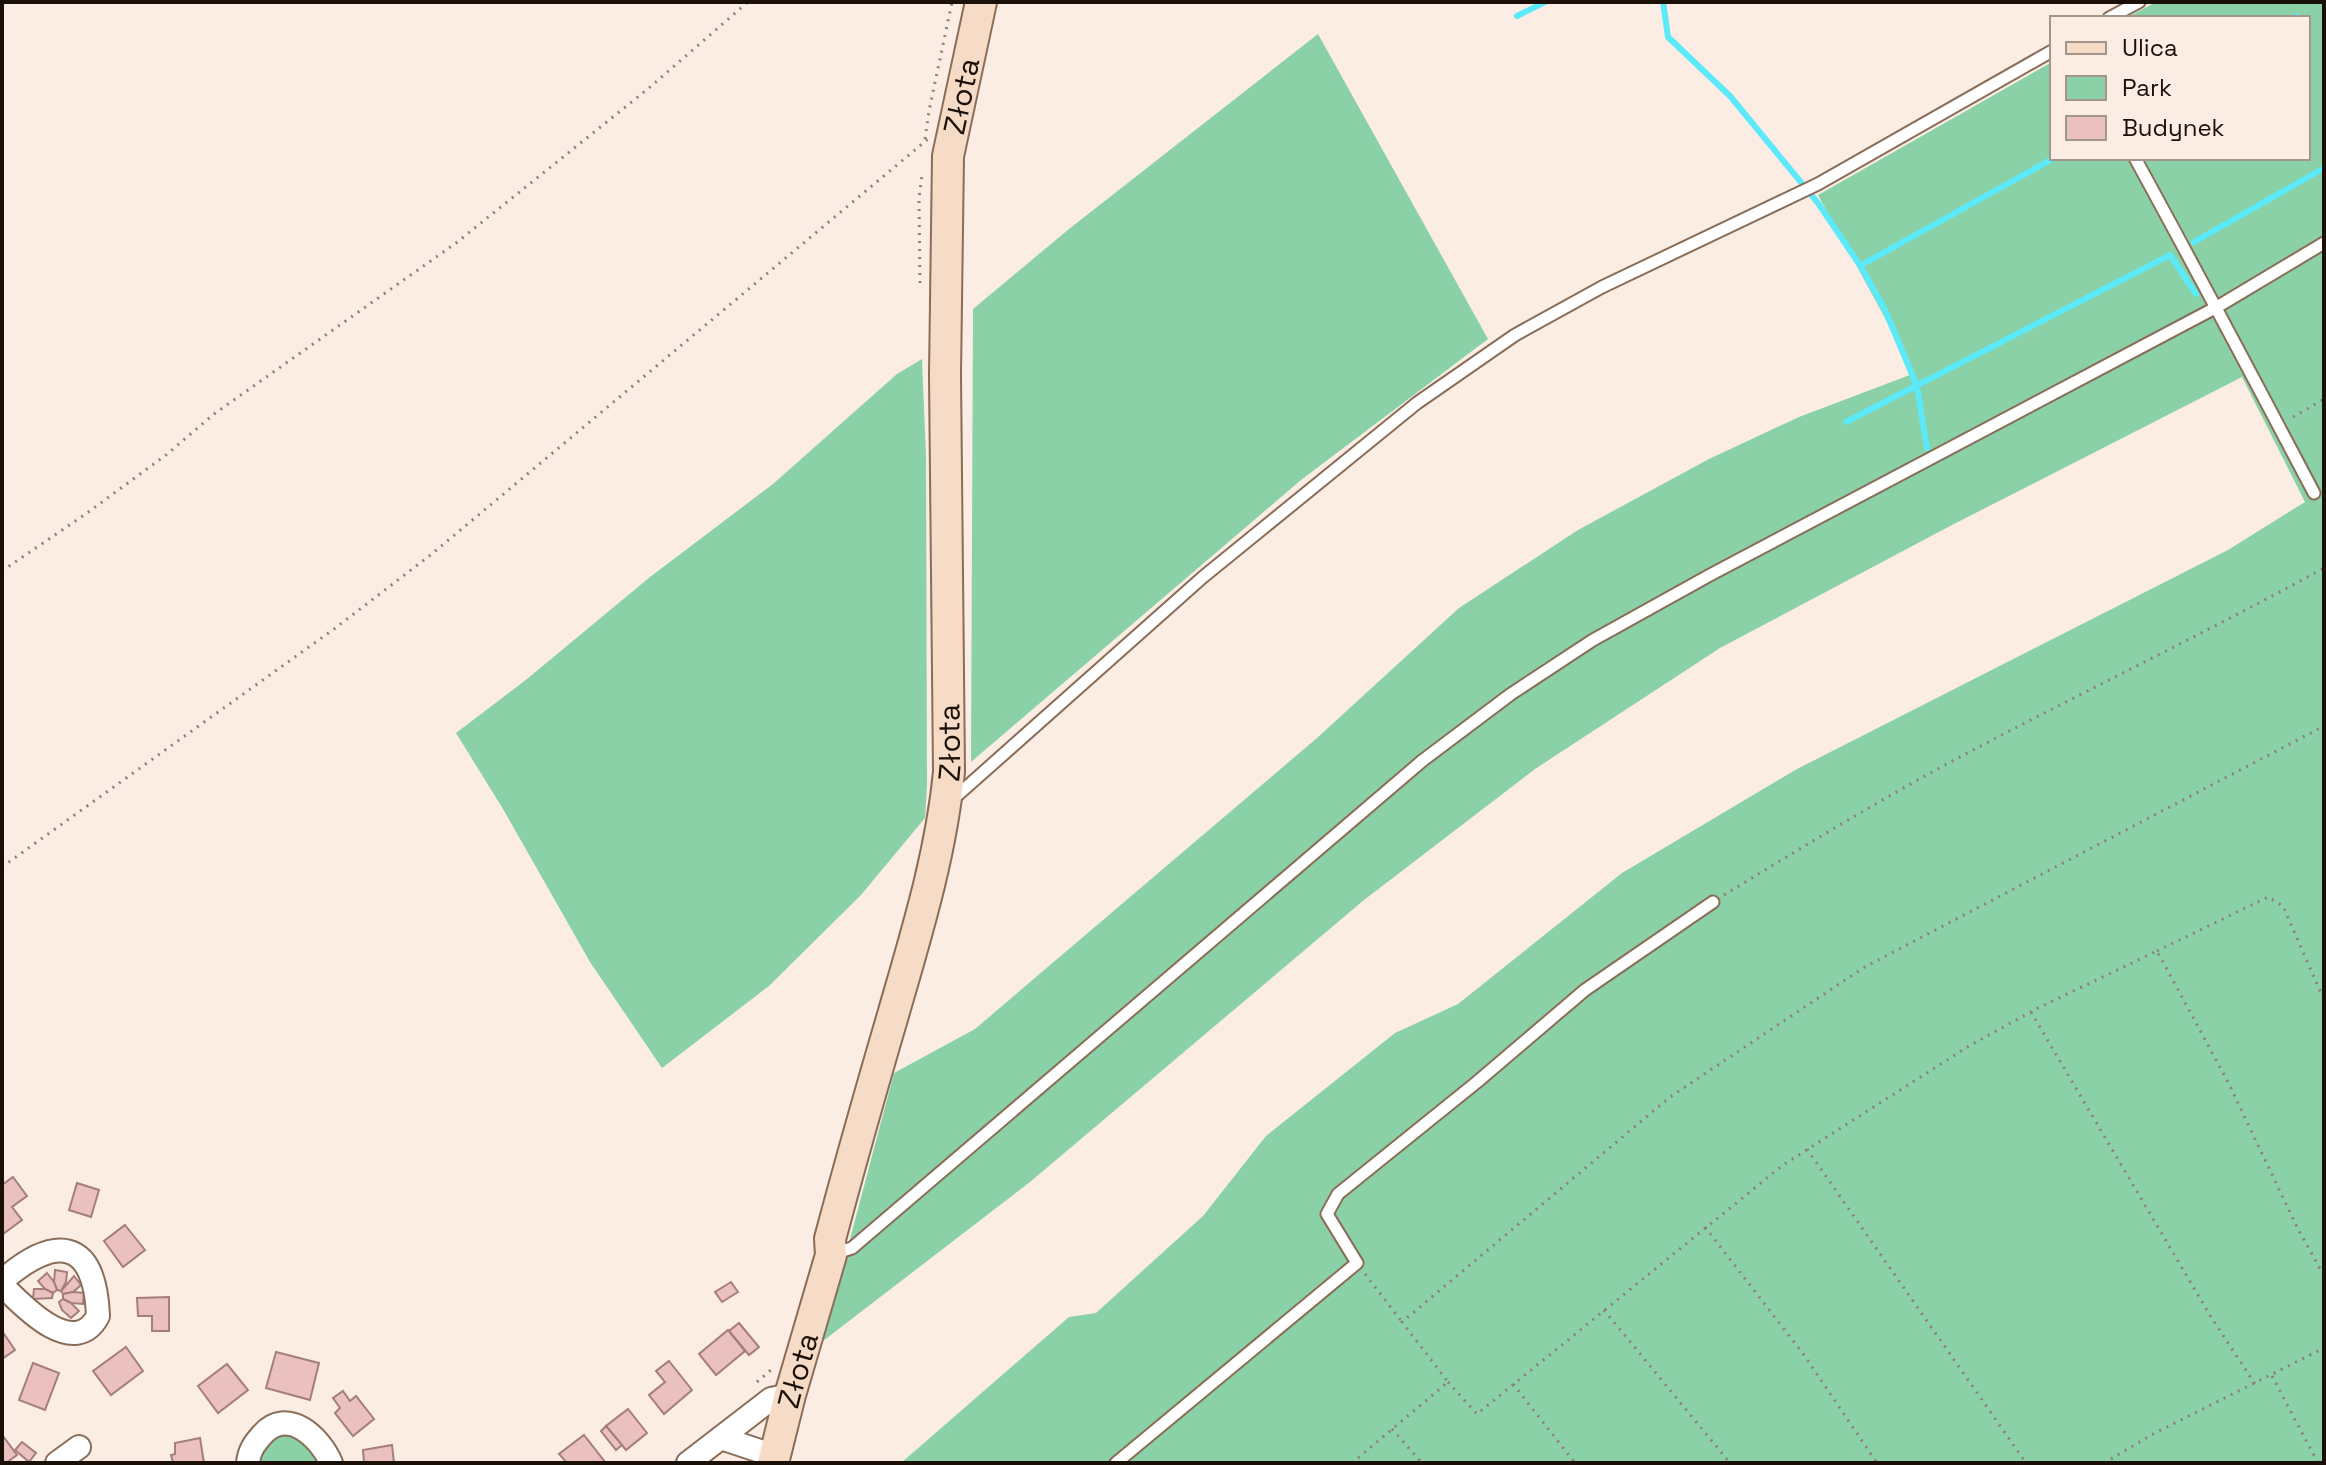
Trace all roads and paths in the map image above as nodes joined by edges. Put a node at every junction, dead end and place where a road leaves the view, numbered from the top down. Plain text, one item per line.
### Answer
1 (748, 2) edge
2 (952, 2) edge
3 (981, 2) edge
4 (2139, 2) edge
5 (2113, 16) edge
6 (2050, 52) edge
7 (955, 123) junction
8 (925, 141) junction
9 (924, 155) dead end
10 (2136, 160) edge
11 (922, 169) dead end
12 (2324, 243) edge
13 (921, 293) dead end
14 (2217, 307) junction
15 (2324, 399) edge
16 (2277, 426) junction
17 (2314, 493) dead end
18 (2324, 568) edge
19 (2, 571) edge
20 (2324, 726) edge
21 (946, 806) junction
22 (2, 867) edge
23 (1713, 902) joint
24 (2157, 951) junction
25 (2324, 1000) edge
26 (2031, 1012) junction
27 (1807, 1149) junction
28 (1705, 1227) junction
29 (831, 1255) junction
30 (1357, 1263) junction
31 (2324, 1276) edge
32 (1604, 1310) junction
33 (1402, 1322) junction
34 (2324, 1348) edge
35 (776, 1365) dead end
36 (2272, 1376) junction
37 (1448, 1382) junction
38 (1513, 1384) junction
39 (2255, 1384) junction
40 (749, 1389) dead end
41 (790, 1395) junction
42 (1392, 1429) junction
43 (721, 1438) junction
44 (79, 1447) dead end
45 (774, 1459) edge
46 (57, 1463) edge
47 (248, 1463) edge
48 (331, 1463) edge
49 (688, 1463) edge
50 (1116, 1463) edge
51 (1352, 1463) edge
52 (1422, 1463) edge
53 (1575, 1463) edge
54 (1730, 1463) edge
55 (1877, 1463) edge
56 (2026, 1463) edge
57 (2104, 1463) edge
58 (2318, 1463) edge

1 - 19 path
2 - 8 path
3 - 7 street, Złota
4 - 5 lane
6 - 21 lane
7 - 8 path
7 - 21 street, Złota
8 - 9 path
8 - 22 path
10 - 14 lane
11 - 13 path
12 - 14 lane
14 - 16 lane
14 - 29 lane
15 - 16 path
16 - 17 lane
18 - 23 path
20 - 33 path
21 - 29 street, Złota
23 - 30 lane
24 - 25 path
24 - 26 path
24 - 31 path
26 - 27 path
26 - 39 path
27 - 28 path
27 - 56 path
28 - 32 path
28 - 55 path
29 - 41 street, Złota
30 - 33 path
30 - 50 lane
32 - 38 path
32 - 54 path
33 - 37 path
34 - 36 path
35 - 40 path
36 - 39 path
36 - 58 path
37 - 38 path
37 - 42 path
38 - 53 path
39 - 57 path
41 - 43 street
41 - 45 street, Złota
42 - 51 path
42 - 52 path
43 - 45 street
43 - 49 street
44 - 46 street
47 - 48 street

